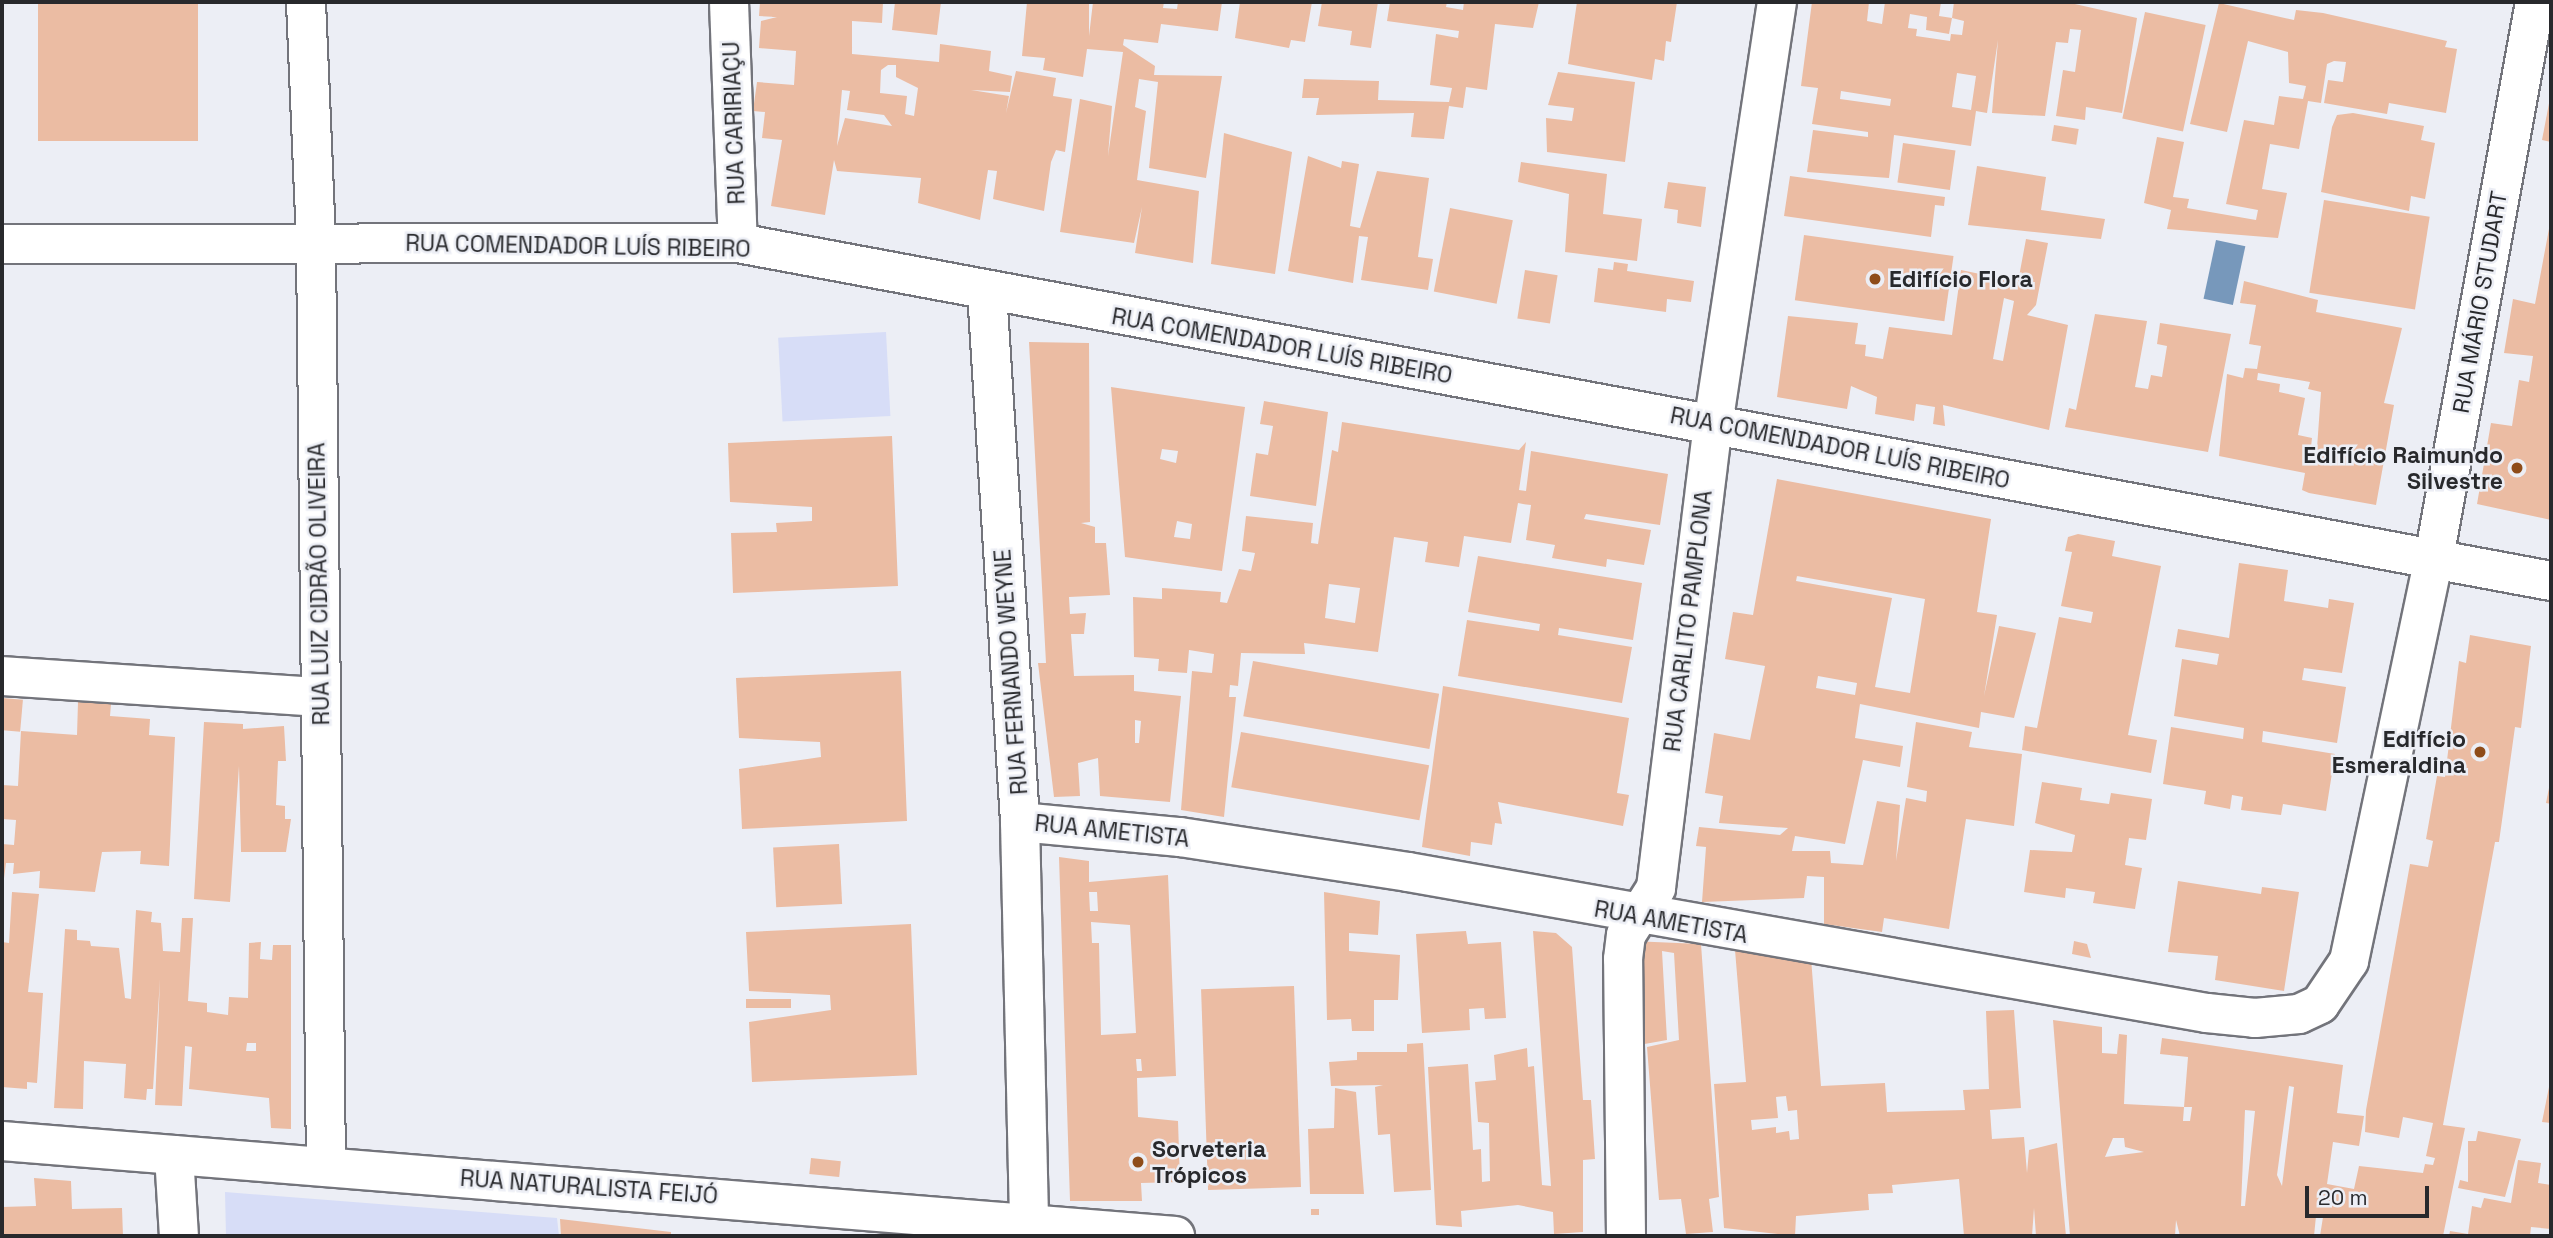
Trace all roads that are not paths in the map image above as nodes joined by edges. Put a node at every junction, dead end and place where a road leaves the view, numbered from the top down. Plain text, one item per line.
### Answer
1 (306, 2) edge
2 (729, 2) edge
3 (1777, 2) edge
4 (2537, 3) edge
5 (738, 243) junction
6 (2, 244) edge
7 (316, 245) junction
8 (987, 291) junction
9 (1713, 425) junction
10 (2434, 558) junction
11 (2551, 581) edge
12 (2, 676) edge
13 (320, 697) junction
14 (1020, 822) junction
15 (1636, 916) junction
16 (2320, 1004) joint
17 (2, 1141) edge
18 (174, 1155) junction
19 (326, 1167) junction
20 (1029, 1222) junction
21 (1157, 1235) edge
22 (179, 1236) edge
23 (1626, 1236) edge

1 - 7 street, RUA LUIZ CIDRÃO OLIVEIRA
2 - 5 street, RUA CARIRIAÇU
3 - 9 street, RUA CARLITO PAMPLONA
4 - 10 street, RUA MÁRIO STUDART
5 - 7 street, RUA COMENDADOR LUÍS RIBEIRO
5 - 8 street, RUA COMENDADOR LUÍS RIBEIRO
6 - 7 street, RUA COMENDADOR LUÍS RIBEIRO
7 - 13 street, RUA LUIZ CIDRÃO OLIVEIRA
8 - 9 street, RUA COMENDADOR LUÍS RIBEIRO
8 - 14 street, RUA FERNANDO WEYNE
9 - 10 street, RUA COMENDADOR LUÍS RIBEIRO
9 - 15 street, RUA CARLITO PAMPLONA
10 - 11 street, RUA COMENDADOR LUÍS RIBEIRO
10 - 16 street, RUA MÁRIO STUDART
12 - 13 street
13 - 19 street, RUA LUIZ CIDRÃO OLIVEIRA
14 - 15 street, RUA AMETISTA
14 - 20 street, RUA FERNANDO WEYNE
15 - 16 street, RUA AMETISTA
15 - 23 street, RUA CARLITO PAMPLONA
17 - 18 street, RUA NATURALISTA FEIJÓ
18 - 19 street, RUA NATURALISTA FEIJÓ
18 - 22 street
19 - 20 street, RUA NATURALISTA FEIJÓ
20 - 21 street, RUA NATURALISTA FEIJÓ

